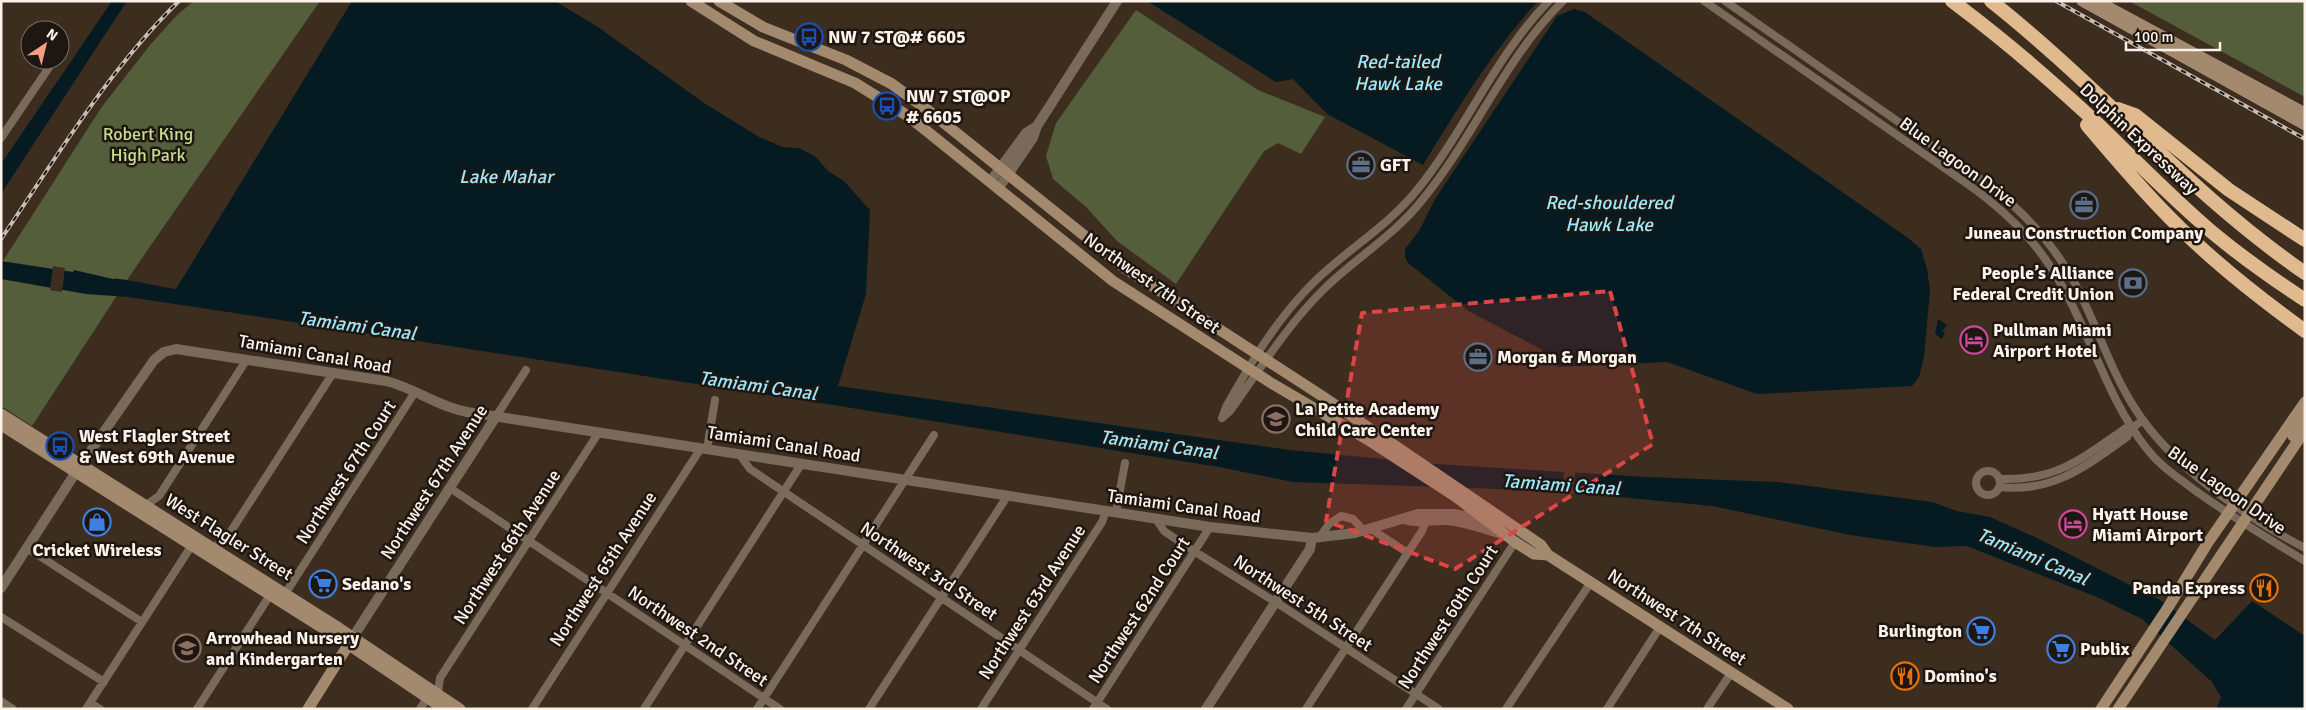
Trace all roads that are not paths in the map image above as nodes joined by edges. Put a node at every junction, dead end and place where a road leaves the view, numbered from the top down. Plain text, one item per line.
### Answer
1 (691, 1) edge
2 (719, 1) edge
3 (1117, 1) edge
4 (1549, 1) edge
5 (1563, 1) edge
6 (1704, 1) edge
7 (1725, 1) edge
8 (1952, 1) edge
9 (1991, 1) edge
10 (2082, 1) edge
11 (2098, 1) edge
12 (47, 70) edge
13 (2058, 90) junction
14 (2115, 108) junction
15 (2305, 113) edge
16 (1901, 123) junction
17 (2305, 125) edge
18 (1890, 130) junction
19 (1, 138) edge
20 (1004, 173) junction
21 (994, 186) junction
22 (2305, 240) edge
23 (2305, 272) edge
24 (2072, 279) junction
25 (2062, 285) junction
26 (2305, 300) edge
27 (2305, 331) edge
28 (1262, 357) junction
29 (246, 359) junction
30 (526, 370) dead end
31 (1253, 371) junction
32 (333, 373) junction
33 (416, 392) junction
34 (716, 400) dead end
35 (2304, 408) edge
36 (1, 414) edge
37 (497, 415) junction
38 (2142, 420) junction
39 (1, 425) edge
40 (2132, 428) junction
41 (2305, 430) edge
42 (599, 432) junction
43 (934, 435) dead end
44 (704, 448) junction
45 (2290, 452) junction
46 (739, 454) junction
47 (1125, 462) dead end
48 (802, 464) junction
49 (79, 469) junction
50 (905, 479) junction
51 (1999, 483) dead end
52 (450, 488) junction
53 (784, 492) junction
54 (1008, 495) junction
55 (159, 496) junction
56 (146, 505) junction
57 (2231, 508) junction
58 (1111, 511) junction
59 (157, 512) junction
60 (2246, 518) junction
61 (1156, 519) junction
62 (1404, 519) junction
63 (1426, 520) junction
64 (1485, 520) junction
65 (1210, 527) junction
66 (1368, 530) junction
67 (1502, 534) junction
68 (1529, 536) junction
69 (1316, 538) junction
70 (226, 539) junction
71 (529, 541) junction
72 (1515, 542) junction
73 (863, 544) junction
74 (192, 545) junction
75 (27, 548) junction
76 (213, 548) junction
77 (2305, 548) edge
78 (1195, 552) junction
79 (1408, 553) junction
80 (224, 555) junction
81 (1548, 555) junction
82 (2305, 561) edge
83 (1591, 582) junction
84 (1, 588) edge
85 (607, 593) junction
86 (285, 594) junction
87 (270, 595) junction
88 (941, 598) junction
89 (1275, 603) junction
90 (1, 617) edge
91 (142, 622) junction
92 (1660, 627) junction
93 (351, 641) junction
94 (685, 645) junction
95 (1346, 648) junction
96 (1019, 650) junction
97 (1731, 672) junction
98 (440, 678) junction
99 (2119, 681) junction
100 (104, 682) junction
101 (431, 692) junction
102 (1416, 694) junction
103 (764, 698) junction
104 (1, 701) edge
105 (1095, 705) edge
106 (88, 706) edge
107 (2101, 708) edge
108 (13, 709) edge
109 (100, 709) edge
110 (197, 709) edge
111 (308, 709) edge
112 (420, 709) edge
113 (444, 709) edge
114 (460, 709) edge
115 (532, 709) edge
116 (644, 709) edge
117 (757, 709) edge
118 (780, 709) edge
119 (869, 709) edge
120 (981, 709) edge
121 (1108, 709) edge
122 (1206, 709) edge
123 (1306, 709) edge
124 (1406, 709) edge
125 (1439, 709) edge
126 (1506, 709) edge
127 (1607, 709) edge
128 (1707, 709) edge
129 (1788, 709) edge
130 (2113, 709) edge
131 (2118, 709) edge

1 - 21 main road, Northwest 7th Street
2 - 20 main road, Northwest 7th Street
3 - 20 street
4 - 28 street
5 - 28 street
6 - 18 street, Blue Lagoon Drive
7 - 16 street, Blue Lagoon Drive
8 - 13 highway, Dolphin Expressway
9 - 14 highway, Dolphin Expressway
10 - 17 main road
11 - 15 main road
12 - 19 street
13 - 26 highway, Dolphin Expressway
13 - 27 highway
14 - 22 highway
14 - 23 highway, Dolphin Expressway
16 - 18 street
16 - 24 street, Blue Lagoon Drive
18 - 25 street, Blue Lagoon Drive
20 - 21 street
20 - 28 main road, Northwest 7th Street
21 - 31 main road, Northwest 7th Street
24 - 25 street
24 - 38 street, Blue Lagoon Drive
25 - 40 street, Blue Lagoon Drive
28 - 31 street
28 - 68 main road, Northwest 7th Street
29 - 32 street, Tamiami Canal Road
29 - 49 street, Tamiami Canal Road
29 - 55 street
30 - 37 street, Northwest 67th Avenue
31 - 31 street
31 - 64 main road, Northwest 7th Street
32 - 33 street, Tamiami Canal Road
32 - 70 street
33 - 37 street, Tamiami Canal Road
33 - 86 street, Northwest 67th Court
34 - 44 street, Northwest 65th Avenue
35 - 45 main road
35 - 57 main road
36 - 49 main road, West Flagler Street
37 - 42 street, Tamiami Canal Road
37 - 52 street, Northwest 67th Avenue
38 - 40 street
38 - 57 street, Blue Lagoon Drive
39 - 49 main road, West Flagler Street
40 - 51 street
40 - 57 street, Blue Lagoon Drive
41 - 45 main road
42 - 44 street, Tamiami Canal Road
42 - 71 street, Northwest 66th Avenue
43 - 50 street
44 - 46 street, Tamiami Canal Road
44 - 85 street, Northwest 65th Avenue
45 - 60 main road
46 - 48 street, Tamiami Canal Road
46 - 53 street, Northwest 3rd Street
47 - 58 street, Northwest 63rd Avenue
48 - 50 street, Tamiami Canal Road
48 - 53 street
49 - 56 main road, West Flagler Street
49 - 74 main road, West Flagler Street
49 - 75 street
50 - 54 street, Tamiami Canal Road
50 - 73 street
52 - 71 street, Northwest 2nd Street
52 - 93 street, Northwest 67th Avenue
53 - 73 street, Northwest 3rd Street
53 - 94 street
54 - 58 street, Tamiami Canal Road
54 - 88 street
55 - 56 street
55 - 59 street
56 - 59 main road, West Flagler Street
57 - 60 street, Blue Lagoon Drive
57 - 60 street, Blue Lagoon Drive
57 - 99 main road
58 - 61 street, Tamiami Canal Road
58 - 96 street, Northwest 63rd Avenue
59 - 76 main road, West Flagler Street
60 - 77 street, Blue Lagoon Drive
60 - 82 street, Blue Lagoon Drive
60 - 131 main road
61 - 65 street, Tamiami Canal Road
61 - 78 street, Northwest 5th Street
62 - 63 street, Tamiami Canal Road
62 - 64 street, Tamiami Canal Road
62 - 66 street, Tamiami Canal Road
63 - 67 street, Tamiami Canal Road
63 - 79 street
64 - 67 main road, Northwest 7th Street
64 - 68 main road
65 - 69 street, Tamiami Canal Road
65 - 78 street, Northwest 62nd Court
66 - 69 street, Tamiami Canal Road
66 - 69 street
66 - 79 street
67 - 72 main road, Northwest 7th Street
68 - 81 main road, Northwest 7th Street
69 - 89 street
70 - 76 street
70 - 80 street
71 - 85 street, Northwest 2nd Street
71 - 98 street, Northwest 66th Avenue
72 - 81 main road, Northwest 7th Street
72 - 102 street, Northwest 60th Court
73 - 88 street, Northwest 3rd Street
73 - 103 street
74 - 87 main road, West Flagler Street
74 - 91 street
75 - 84 street
75 - 91 street
76 - 80 main road, West Flagler Street
78 - 89 street, Northwest 5th Street
78 - 105 street, Northwest 62nd Court
79 - 95 street
80 - 86 main road, West Flagler Street
81 - 83 main road, Northwest 7th Street
83 - 92 main road, Northwest 7th Street
83 - 126 street
85 - 94 street, Northwest 2nd Street
85 - 115 street, Northwest 65th Avenue
86 - 93 main road, West Flagler Street
87 - 93 main road, West Flagler Street
87 - 110 street
88 - 96 street, Northwest 3rd Street
88 - 119 street
89 - 95 street, Northwest 5th Street
89 - 122 street
90 - 100 street
91 - 100 street
92 - 97 main road, Northwest 7th Street
92 - 127 street
93 - 101 main road, West Flagler Street
93 - 111 main road
94 - 103 street, Northwest 2nd Street
94 - 116 street
95 - 102 street, Northwest 5th Street
95 - 123 street
96 - 105 street, Northwest 3rd Street
96 - 120 street, Northwest 63rd Avenue
97 - 128 street
97 - 129 main road, Northwest 7th Street
98 - 101 street, Northwest 66th Avenue
98 - 101 street, Northwest 66th Avenue
99 - 107 main road
99 - 130 main road
100 - 106 street
101 - 112 street
101 - 113 main road, West Flagler Street
101 - 114 main road, West Flagler Street
102 - 124 street, Northwest 60th Court
102 - 125 street, Northwest 5th Street
103 - 117 street
103 - 118 street, Northwest 2nd Street
104 - 108 street
105 - 121 street, Northwest 3rd Street
106 - 109 street

